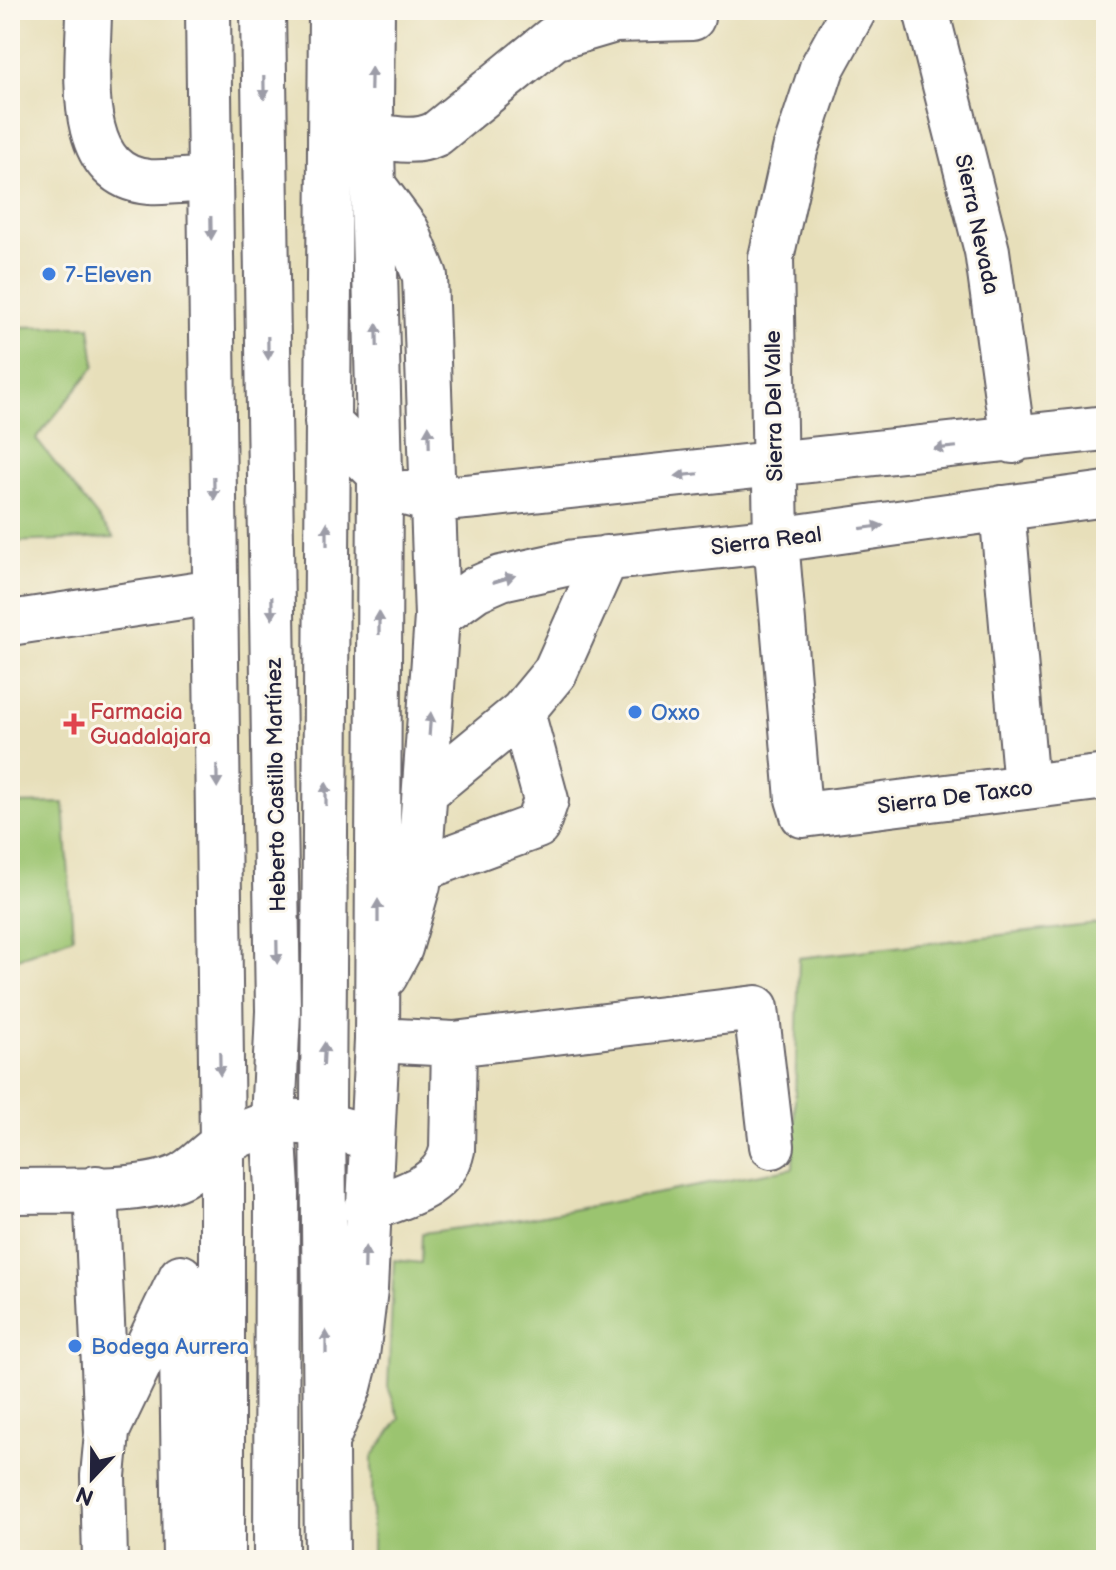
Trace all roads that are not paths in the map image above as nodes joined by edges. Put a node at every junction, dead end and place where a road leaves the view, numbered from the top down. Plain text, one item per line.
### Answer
1 (89, 10) edge
2 (208, 10) edge
3 (263, 10) edge
4 (331, 10) edge
5 (372, 10) edge
6 (854, 10) edge
7 (926, 10) edge
8 (692, 18) dead end
9 (372, 135) junction
10 (210, 179) junction
11 (373, 185) junction
12 (327, 422) junction
13 (1106, 428) edge
14 (1013, 441) junction
15 (774, 467) junction
16 (380, 474) junction
17 (1106, 494) edge
18 (431, 500) junction
19 (1002, 508) junction
20 (776, 540) junction
21 (606, 558) junction
22 (215, 592) junction
23 (437, 617) junction
24 (10, 623) edge
25 (522, 712) junction
26 (1106, 777) edge
27 (1026, 787) junction
28 (426, 791) junction
29 (803, 815) joint
30 (420, 869) junction
31 (378, 989) junction
32 (219, 1000) junction
33 (326, 1009) junction
34 (278, 1011) junction
35 (377, 1040) junction
36 (454, 1044) junction
37 (273, 1122) junction
38 (323, 1123) junction
39 (371, 1138) junction
40 (222, 1144) junction
41 (772, 1146) dead end
42 (96, 1188) junction
43 (10, 1191) edge
44 (366, 1210) junction
45 (221, 1225) junction
46 (181, 1277) junction
47 (107, 1433) junction
48 (326, 1442) junction
49 (105, 1560) edge
50 (185, 1560) edge
51 (222, 1560) edge
52 (276, 1560) edge
53 (327, 1560) edge

1 - 10 street
2 - 10 street
3 -> 34 street, Heberto Castillo Martínez
4 - 12 street
9 -> 5 street
6 - 15 street, Sierra Del Valle
7 - 14 street, Sierra Nevada
8 - 9 street
9 - 11 street
10 -> 22 street
16 -> 11 street
18 -> 11 street
12 - 16 street
33 -> 12 street
13 - 14 street
14 -> 15 street
15 -> 18 street
15 - 20 street, Sierra Del Valle
16 - 18 street
31 -> 16 street
17 - 19 street, Sierra Real
18 - 23 street
20 -> 19 street, Sierra Real
19 - 27 street
20 - 21 street, Sierra Real
20 - 29 street, Sierra Del Valle
23 -> 21 street, Sierra Real
21 - 25 street
22 - 24 street
22 -> 32 street
28 -> 23 street
25 - 28 street
25 - 30 street
26 - 27 street, Sierra De Taxco
27 - 29 street, Sierra De Taxco
28 - 30 street
30 - 31 street
31 - 33 street
31 - 35 street
32 - 34 street
32 -> 40 street
33 - 34 street
38 -> 33 street
34 - 37 street, Heberto Castillo Martínez
35 - 36 street
35 - 39 street
36 - 41 street
36 - 44 street
37 - 38 street
37 - 40 street
37 - 52 street, Heberto Castillo Martínez
38 - 39 street
48 -> 38 street
39 - 44 street
40 - 42 street
40 - 45 street
42 - 43 street
42 - 47 street
48 -> 44 street
45 - 46 street
45 - 51 street
46 - 47 street
46 - 50 street
47 - 49 street
48 - 53 street

